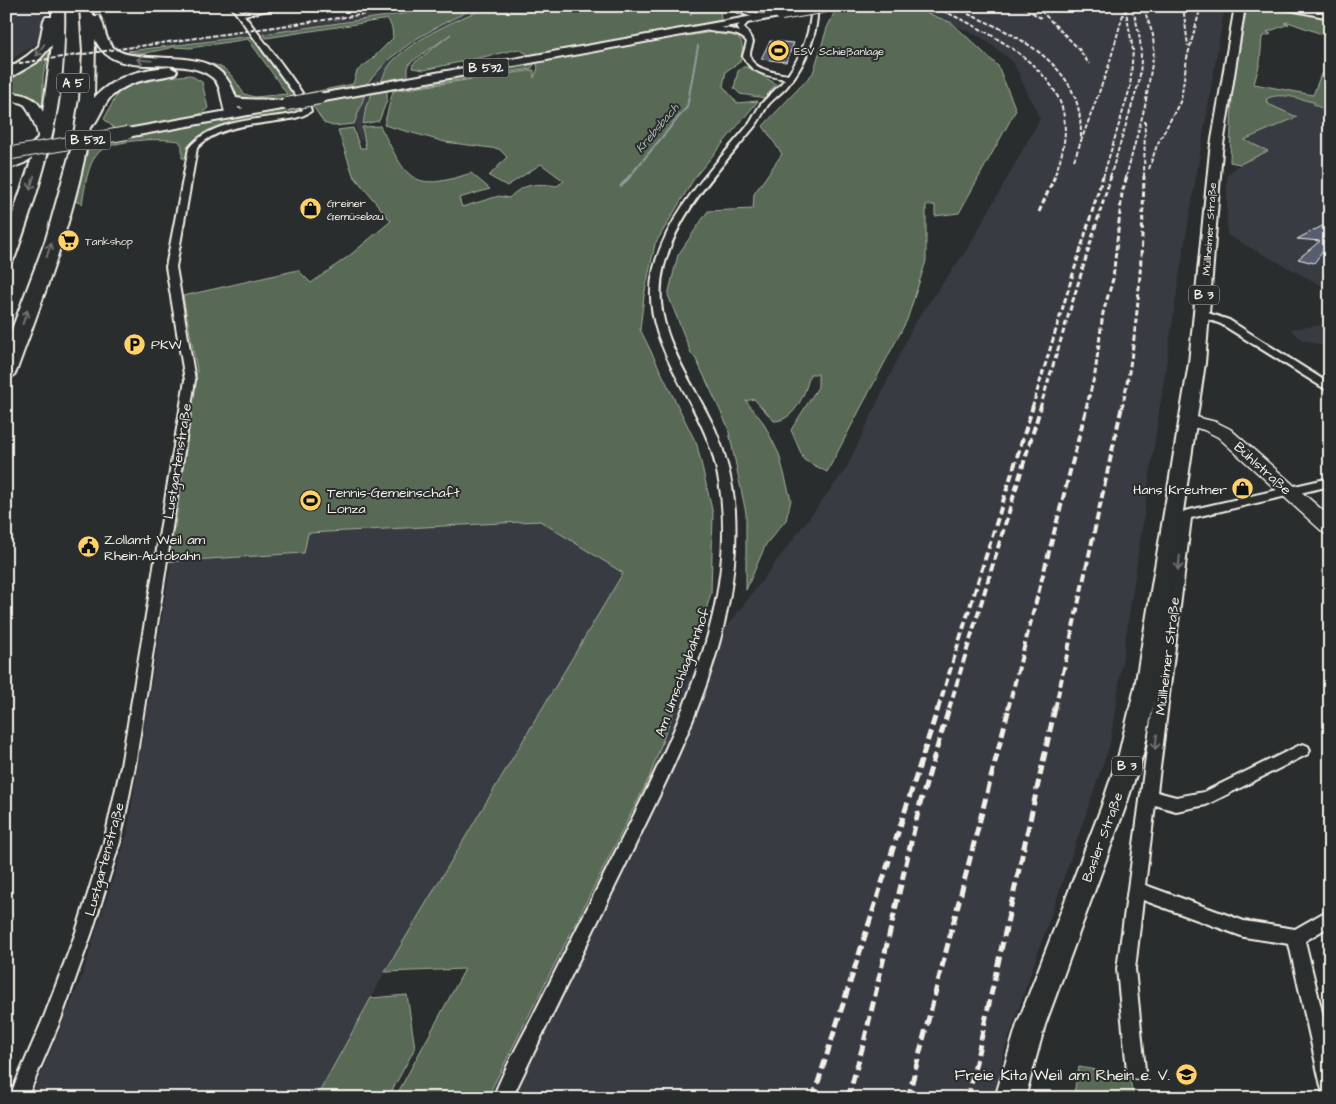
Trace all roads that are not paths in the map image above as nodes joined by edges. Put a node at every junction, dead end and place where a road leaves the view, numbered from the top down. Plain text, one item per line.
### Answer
1 (286, 6) edge
2 (814, 6) edge
3 (826, 6) edge
4 (1240, 6) edge
5 (1285, 6) edge
6 (82, 7) edge
7 (734, 7) edge
8 (58, 9) edge
9 (236, 10) edge
10 (1330, 15) edge
11 (769, 16) junction
12 (746, 21) junction
13 (724, 24) junction
14 (705, 28) junction
15 (744, 36) junction
16 (75, 47) dead end
17 (6, 76) edge
18 (790, 78) junction
19 (6, 96) edge
20 (283, 104) joint
21 (232, 108) junction
22 (217, 117) junction
23 (73, 132) junction
24 (44, 142) junction
25 (6, 154) edge
26 (59, 161) dead end
27 (6, 165) edge
28 (6, 176) edge
29 (42, 221) dead end
30 (6, 257) edge
31 (1202, 314) junction
32 (6, 324) edge
33 (6, 372) edge
34 (1330, 389) edge
35 (1188, 420) junction
36 (1330, 482) edge
37 (1288, 491) junction
38 (1330, 528) edge
39 (1303, 750) dead end
40 (1148, 797) junction
41 (1137, 890) junction
42 (1330, 917) edge
43 (1296, 937) junction
44 (1136, 1070) dead end
45 (1330, 1086) edge
46 (18, 1098) edge
47 (502, 1098) edge
48 (1010, 1098) edge

1 - 9 street
2 - 18 street, Am Umschlagbahnhof
3 - 11 main road, B 532, bridge
4 - 31 main road, Müllheimer Straße / B 3
5 - 10 main road
6 - 16 highway
21 -> 6 highway
6 - 23 highway
7 - 11 street
7 - 13 street
8 -> 17 highway
8 - 24 highway, A 5
9 - 46 street, Lustgartenstraße
11 - 12 main road, B 532
12 - 13 main road, B 532
12 - 15 street
13 - 14 main road, B 532
14 - 15 street
14 - 20 main road, B 532, bridge
15 - 18 street
18 - 47 street, Am Umschlagbahnhof
19 - 24 highway
20 - 21 highway
21 - 22 main road, B 532
22 - 23 highway
22 - 25 main road, B 532, bridge
23 - 26 highway
33 -> 23 highway
24 - 27 highway
24 - 28 highway
24 -> 30 highway, A 5
29 - 32 highway
31 - 34 street
31 - 35 main road, Müllheimer Straße / B 3
35 - 37 street, Bühlstraße
35 - 48 main road, Basler Straße / B 3
36 - 37 street
37 - 38 street, Bühlstraße
37 -> 40 street, Müllheimer Straße
39 - 40 street
40 - 41 street, Müllheimer Straße
41 - 43 street
41 - 44 street, Müllheimer Straße
42 - 43 street
43 - 45 street

